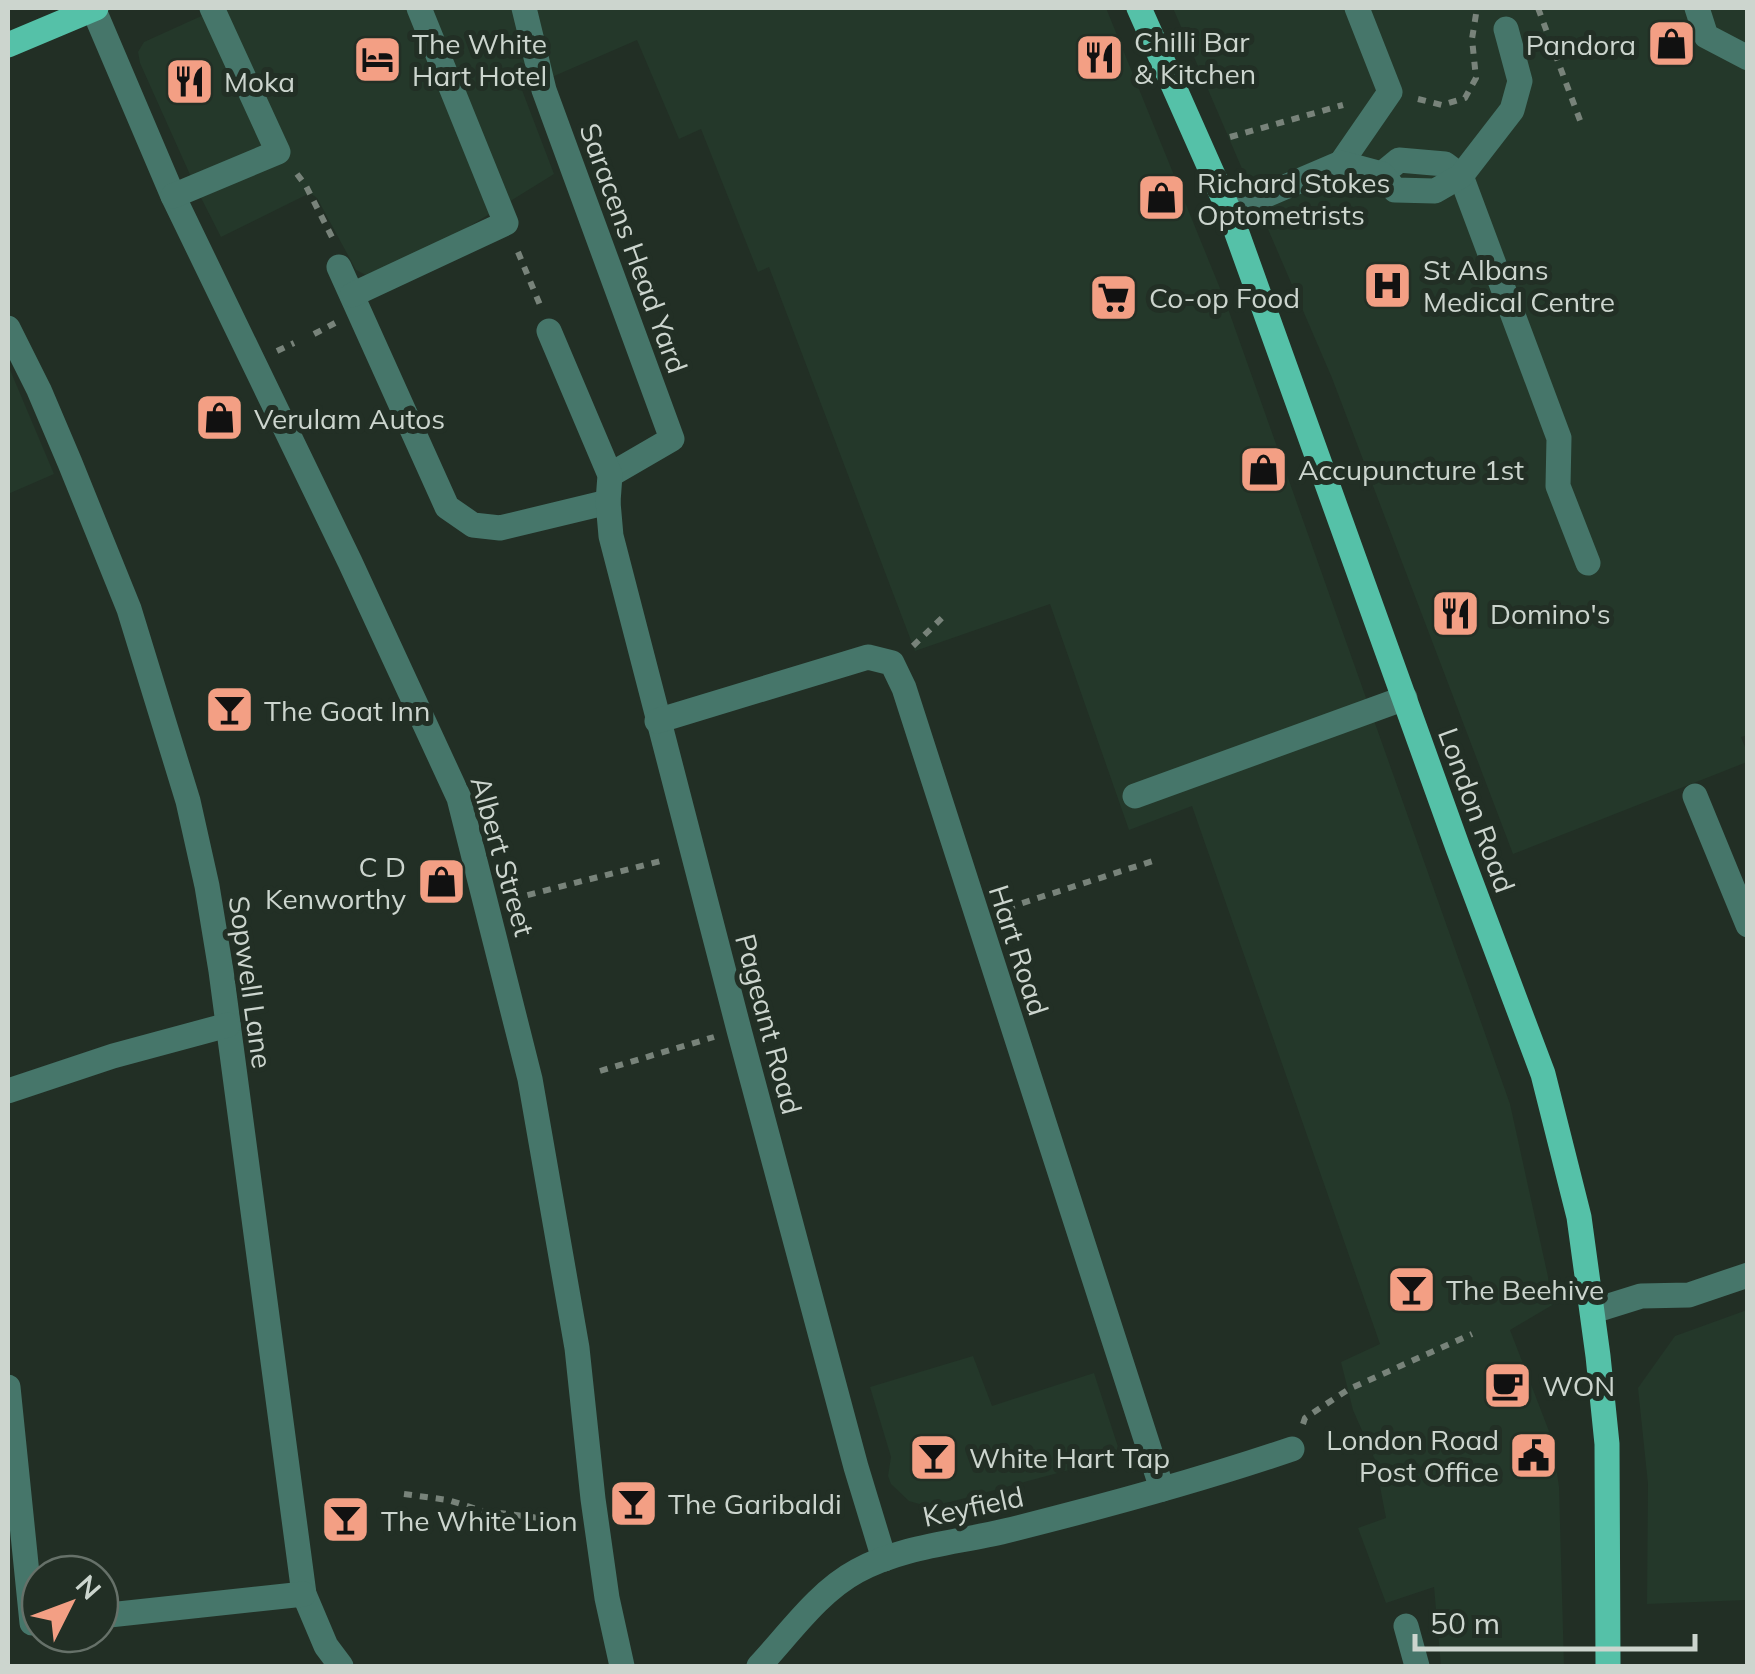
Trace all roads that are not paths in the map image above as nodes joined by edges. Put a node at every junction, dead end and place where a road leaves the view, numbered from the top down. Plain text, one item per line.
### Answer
1 (95, 8) edge
2 (212, 8) edge
3 (419, 8) edge
4 (524, 8) edge
5 (1139, 8) edge
6 (1358, 8) edge
7 (1697, 8) edge
8 (1506, 29) dead end
9 (8, 45) edge
10 (1748, 58) edge
11 (1341, 163) junction
12 (1461, 176) junction
13 (173, 196) junction
14 (1229, 211) junction
15 (338, 267) road end
16 (352, 295) junction
17 (8, 328) edge
18 (549, 331) road end
19 (610, 475) junction
20 (608, 502) junction
21 (1588, 563) dead end
22 (1405, 698) junction
23 (657, 721) junction
24 (1135, 796) dead end
25 (1695, 796) dead end
26 (1748, 924) edge
27 (228, 1025) junction
28 (8, 1091) edge
29 (1748, 1274) edge
30 (1593, 1312) junction
31 (8, 1387) edge
32 (1292, 1448) road end
33 (1162, 1489) junction
34 (21, 1554) edge
35 (884, 1559) junction
36 (304, 1594) junction
37 (120, 1614) edge
38 (1406, 1626) dead end
39 (341, 1666) edge
40 (622, 1666) edge
41 (759, 1666) edge
42 (1417, 1666) edge
43 (1608, 1666) edge

1 - 9 main road
1 - 13 street, Albert Street
2 - 13 street
3 - 16 street
4 - 19 street, Saracens Head Yard
5 - 14 main road, London Road
6 - 11 street
7 - 10 street
8 - 12 street
11 - 12 street
11 - 14 street
12 - 21 street
13 - 40 street, Albert Street
14 - 22 main road, London Road
15 - 16 street
16 - 20 street
17 - 27 street, Sopwell Lane
18 - 19 street
19 - 20 street, Pageant Road
20 - 23 street, Pageant Road
22 - 24 street
22 - 30 main road, London Road
23 - 33 street, Hart Road
23 - 35 street, Pageant Road
25 - 26 street
27 - 28 street
27 - 36 street, Sopwell Lane
29 - 30 street
30 - 43 main road, London Road
31 - 34 street
32 - 33 street, Keyfield
33 - 35 street, Keyfield
35 - 41 street, Keyfield
36 - 37 street
36 - 39 street, Sopwell Lane
38 - 42 street

